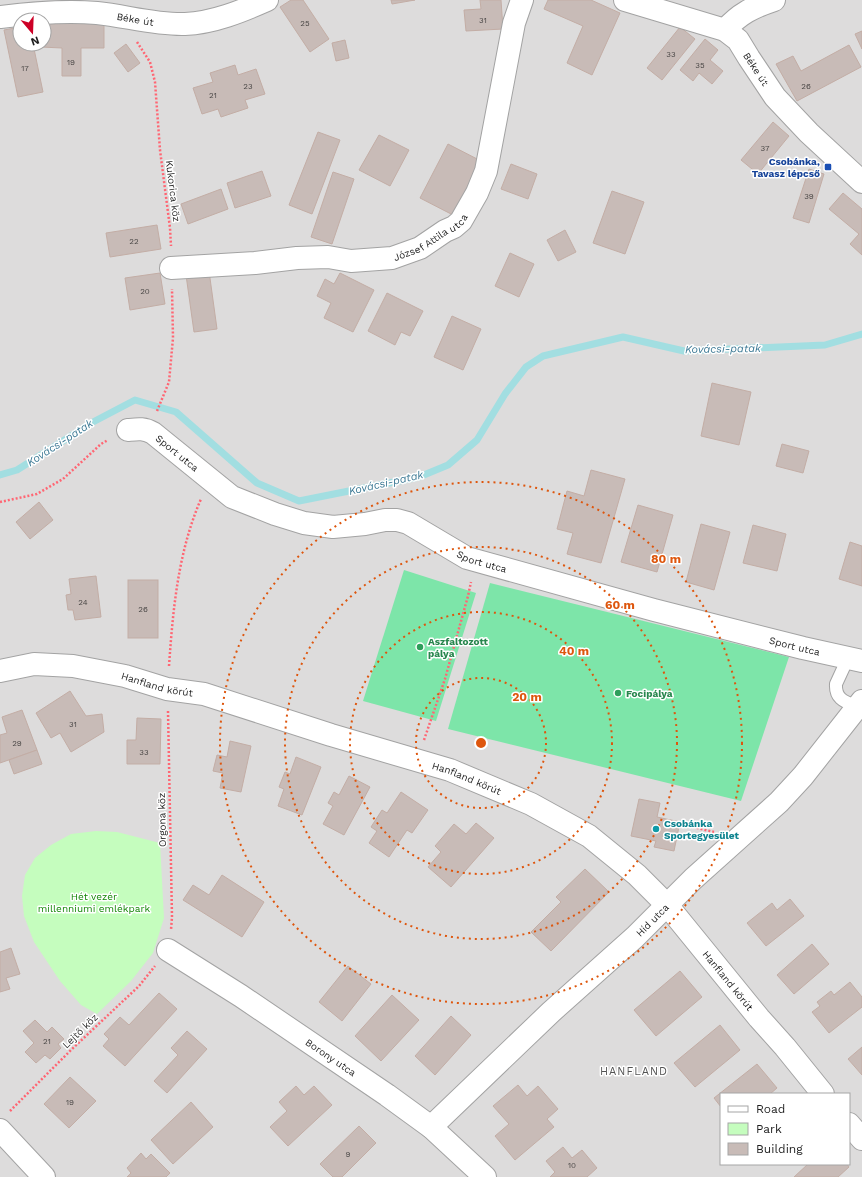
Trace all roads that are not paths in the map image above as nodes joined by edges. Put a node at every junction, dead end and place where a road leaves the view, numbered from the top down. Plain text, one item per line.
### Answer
1 (267, 0) edge
2 (522, 0) edge
3 (624, 0) edge
4 (734, 0) edge
5 (774, 0) edge
6 (0, 18) edge
7 (725, 30) junction
8 (862, 182) edge
9 (171, 268) road end
10 (128, 430) road end
11 (855, 659) edge
12 (0, 671) edge
13 (860, 704) edge
14 (667, 905) junction
15 (168, 950) road end
16 (822, 1093) edge
17 (3, 1123) edge
18 (850, 1125) edge
19 (431, 1127) junction
20 (862, 1139) edge
21 (44, 1177) edge
22 (485, 1177) edge

1 - 6 street, Béke út
2 - 9 street, József Attila utca
3 - 7 street, Béke út
4 - 7 street
5 - 7 street
7 - 8 street, Béke út
10 - 11 street, Sport utca
11 - 13 lane
12 - 14 street, Hanfland körút
13 - 14 street, Híd utca
14 - 16 street, Hanfland körút
14 - 19 street, Híd utca
15 - 19 street, Borony utca
17 - 21 street
18 - 20 street
19 - 22 street, Borony utca

